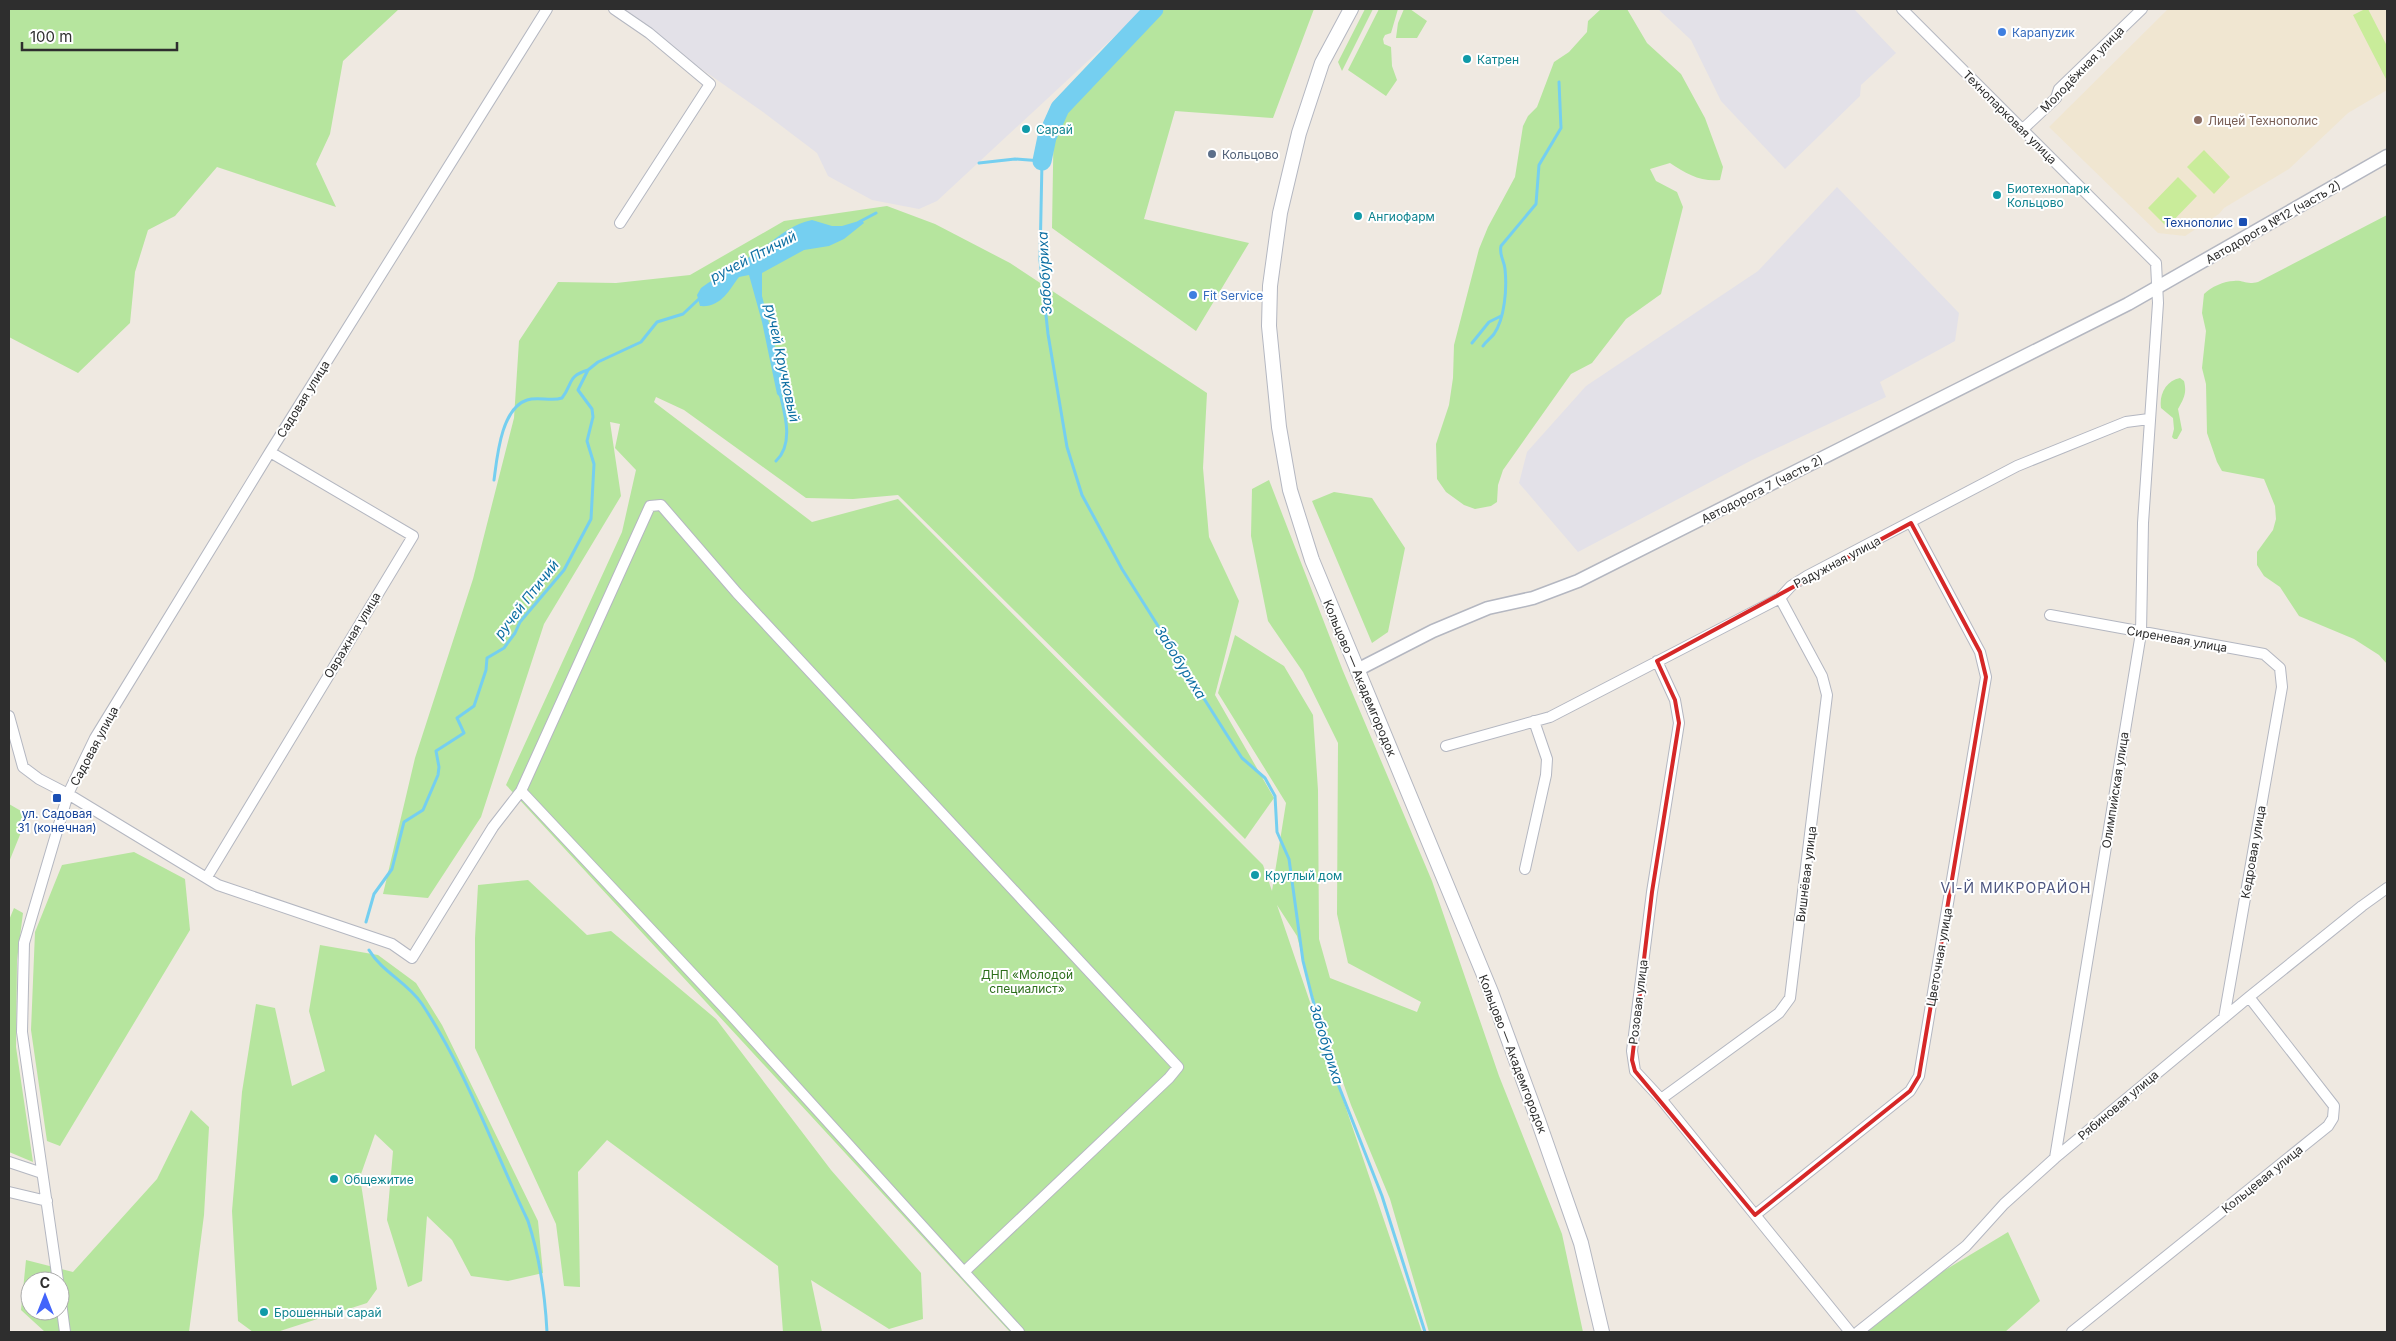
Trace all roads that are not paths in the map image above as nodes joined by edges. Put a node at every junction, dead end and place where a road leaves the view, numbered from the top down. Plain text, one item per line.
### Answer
1 (547, 9) edge
2 (614, 9) edge
3 (1350, 9) edge
4 (1902, 9) edge
5 (2142, 9) edge
6 (2022, 130) junction
7 (2387, 156) edge
8 (620, 223) dead end
9 (2158, 287) junction
10 (2149, 419) junction
11 (270, 452) junction
12 (1911, 523) junction
13 (1780, 598) junction
14 (2050, 616) dead end
15 (2141, 633) junction
16 (1657, 661) junction
17 (1357, 670) junction
18 (2282, 687) joint
19 (9, 716) edge
20 (1534, 721) junction
21 (1446, 746) dead end
22 (521, 791) junction
23 (68, 794) junction
24 (1524, 869) dead end
25 (206, 877) junction
26 (2387, 888) edge
27 (2249, 997) junction
28 (2224, 1018) junction
29 (1661, 1099) junction
30 (2055, 1158) junction
31 (9, 1162) edge
32 (42, 1173) junction
33 (9, 1192) edge
34 (47, 1201) junction
35 (1755, 1215) junction
36 (57, 1271) edge
37 (964, 1272) junction
38 (1019, 1332) edge
39 (1602, 1332) edge
40 (1850, 1332) edge
41 (1858, 1332) edge
42 (2072, 1332) edge

1 - 11 street, Садовая улица
2 - 8 street
3 - 17 main road, Кольцово — Академгородок
4 - 6 street, Технопарковая улица
5 - 6 street, Молодёжная улица
6 - 9 street, Технопарковая улица
7 - 9 street, Автодорога №12 (часть 2)
9 - 10 street, Технопарковая улица
9 - 17 street, Автодорога 7 (часть 2)
10 - 12 street, Радужная улица
10 - 15 street, Олимпийская улица
11 - 23 street, Садовая улица
11 - 25 street, Овражная улица
12 - 13 street, Радужная улица
12 - 35 street, Цветочная улица
13 - 16 street, Радужная улица
13 - 29 street, Вишнёвая улица
14 - 15 street, Сиреневая улица
15 - 18 street, Сиреневая улица
15 - 30 street, Олимпийская улица
16 - 20 street, Радужная улица
16 - 29 street, Розовая улица
17 - 39 main road, Кольцово — Академгородок
18 - 28 street, Кедровая улица
19 - 23 street
20 - 21 street, Радужная улица
20 - 24 street
22 - 25 street
22 - 37 street
22 - 37 street
23 - 25 street
23 - 32 street, Садовая улица
26 - 27 street, Рябиновая улица
27 - 28 street, Рябиновая улица
27 - 42 street, Кольцевая улица
28 - 30 street, Рябиновая улица
29 - 35 street, Розовая улица
30 - 41 street, Рябиновая улица
31 - 32 street
32 - 34 street, Садовая улица
33 - 34 street
34 - 36 street, Садовая улица
35 - 40 street, Розовая улица
37 - 38 street

